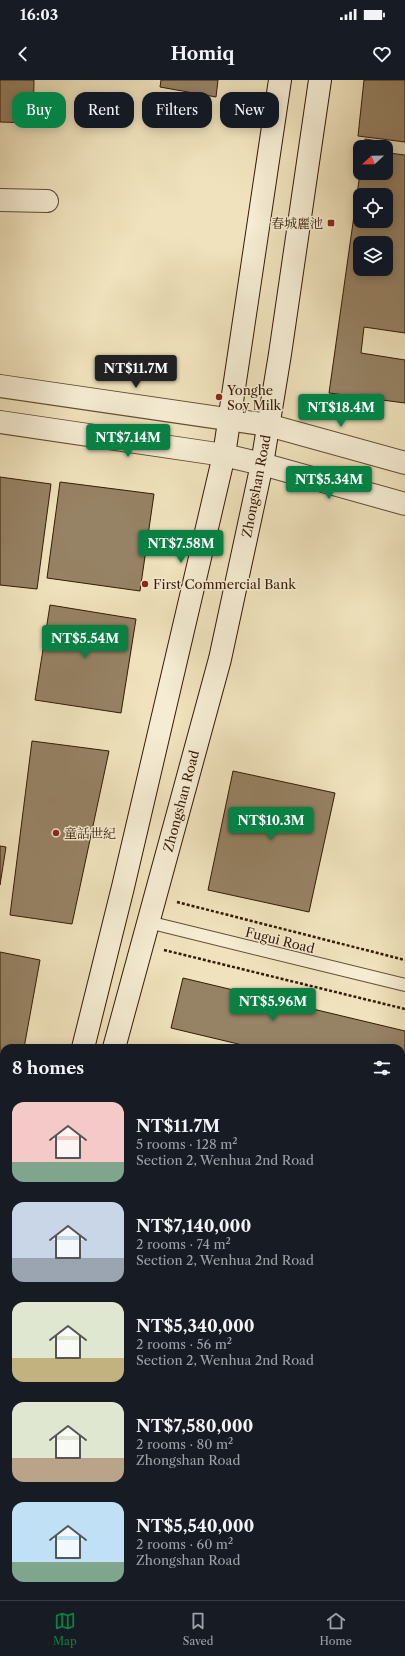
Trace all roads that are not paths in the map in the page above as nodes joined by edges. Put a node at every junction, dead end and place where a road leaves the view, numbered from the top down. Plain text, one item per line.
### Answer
1 (280, 80) edge
2 (320, 80) edge
3 (0, 200) edge
4 (47, 201) dead end
5 (0, 386) edge
6 (229, 419) junction
7 (0, 422) edge
8 (268, 425) junction
9 (224, 455) junction
10 (405, 463) edge
11 (262, 464) junction
12 (405, 504) edge
13 (148, 922) junction
14 (405, 986) edge
15 (84, 1044) edge
16 (115, 1044) edge

1 - 6 main road
2 - 8 main road, Zhongshan Road
3 - 4 main road
5 - 6 main road
6 - 8 main road
6 - 9 main road
7 - 9 main road
8 - 10 main road
8 - 11 main road, Zhongshan Road
9 - 11 main road
9 - 15 main road
11 - 12 main road
11 - 13 main road, Zhongshan Road
13 - 14 lane, Fugui Road
13 - 16 main road, Zhongshan Road

